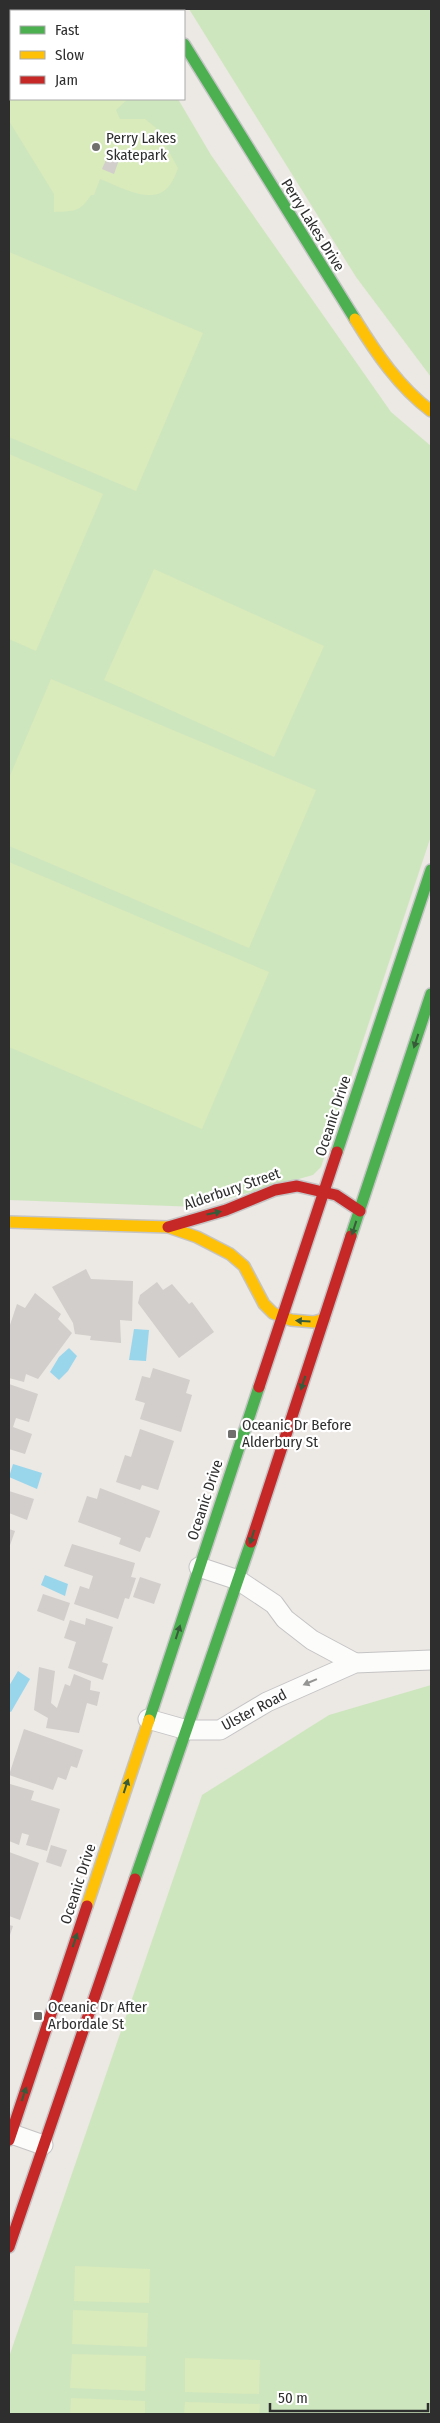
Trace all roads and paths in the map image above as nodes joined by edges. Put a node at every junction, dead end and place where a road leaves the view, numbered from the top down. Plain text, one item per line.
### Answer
1 (185, 46) edge
2 (431, 412) edge
3 (431, 870) edge
4 (426, 906) edge
5 (431, 994) edge
6 (324, 1191) junction
7 (360, 1211) junction
8 (9, 1222) edge
9 (168, 1227) junction
10 (282, 1317) junction
11 (324, 1319) junction
12 (199, 1567) junction
13 (238, 1580) junction
14 (431, 1660) edge
15 (355, 1663) junction
16 (148, 1719) junction
17 (187, 1730) junction
18 (9, 2136) edge
19 (43, 2145) junction
20 (9, 2248) edge

1 - 2 main road, Perry Lakes Drive
3 - 4 main road, Oceanic Drive
4 - 6 main road, Oceanic Drive
5 -> 7 main road
6 - 7 main road, Alderbury Street
9 -> 6 main road, Alderbury Street
6 - 10 main road, Oceanic Drive
7 -> 11 main road
8 - 9 main road, Alderbury Street
9 - 10 main road, Alderbury Street
11 -> 10 main road
10 - 12 main road, Oceanic Drive
11 -> 13 main road
12 - 13 street
16 -> 12 main road, Oceanic Drive
13 - 15 street
13 - 17 main road
14 - 15 street, Ulster Road
15 -> 17 street, Ulster Road
16 - 17 street, Ulster Road
18 -> 16 main road, Oceanic Drive
17 - 19 main road
18 - 19 street
19 - 20 main road

